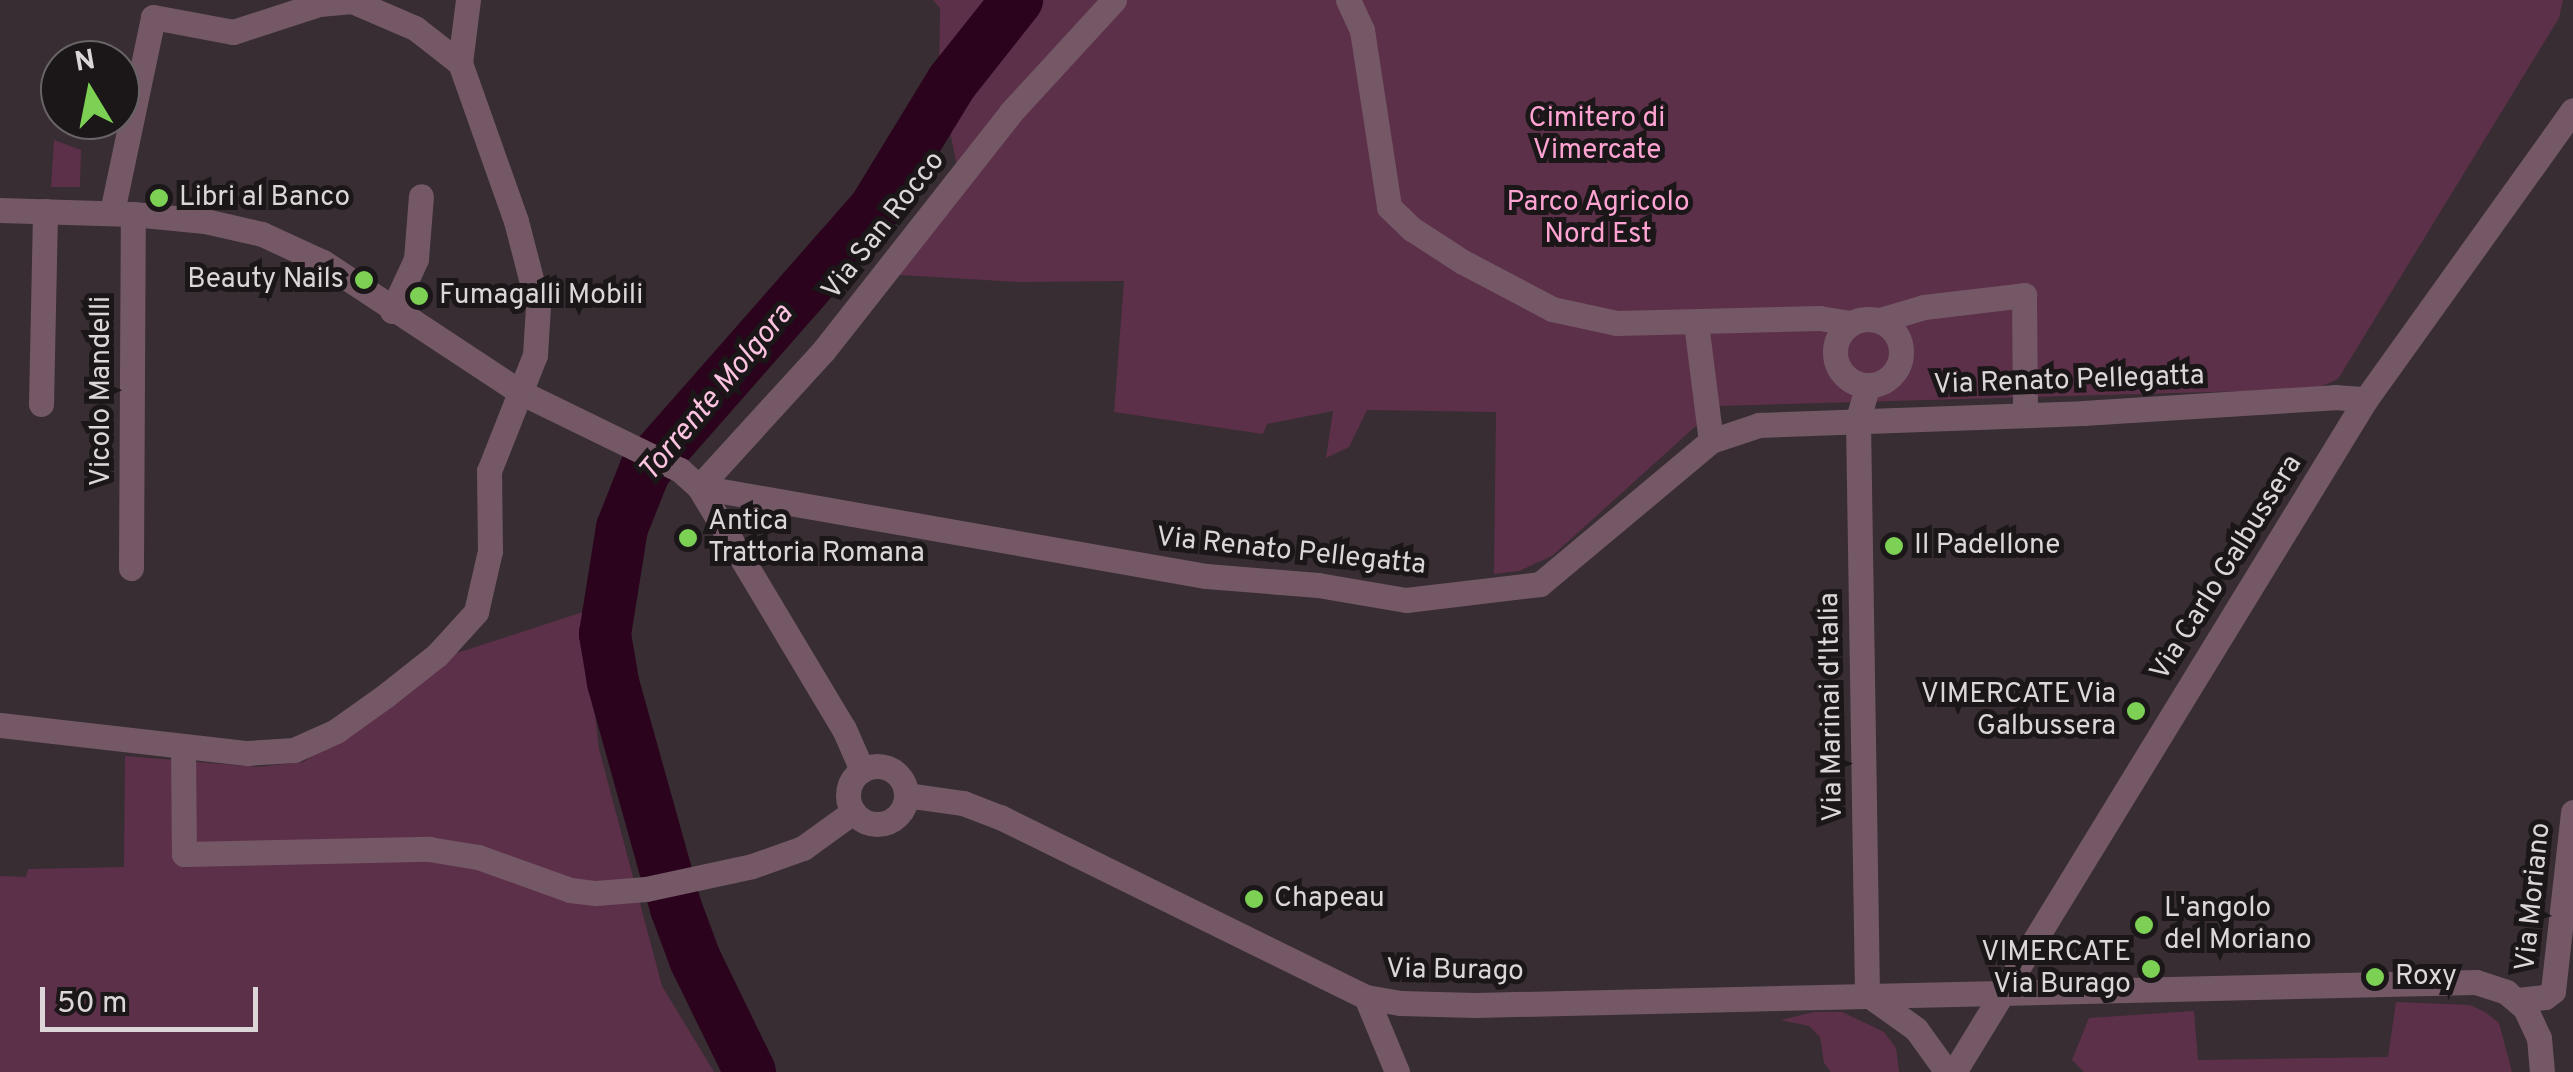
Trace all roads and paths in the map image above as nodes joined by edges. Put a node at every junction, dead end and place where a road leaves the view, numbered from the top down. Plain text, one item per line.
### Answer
1 (468, 0) edge
2 (1114, 0) edge
3 (1348, 0) edge
4 (460, 63) junction
5 (2573, 110) edge
6 (421, 196) dead end
7 (0, 210) edge
8 (44, 212) junction
9 (122, 213) junction
10 (392, 311) junction
11 (1880, 320) junction
12 (1696, 323) junction
13 (1851, 323) junction
14 (1868, 385) junction
15 (520, 392) junction
16 (2366, 399) junction
17 (41, 404) dead end
18 (2025, 414) junction
19 (1858, 419) junction
20 (1711, 440) junction
21 (690, 478) junction
22 (131, 568) dead end
23 (0, 725) edge
24 (183, 746) junction
25 (862, 770) junction
26 (906, 796) junction
27 (853, 812) junction
28 (2573, 812) edge
29 (2003, 991) junction
30 (1867, 994) junction
31 (1366, 998) junction
32 (2517, 1000) junction
33 (1397, 1072) edge
34 (1950, 1072) edge
35 (2542, 1072) edge

1 - 4 street
2 - 21 street, Via San Rocco
3 - 12 street
4 - 9 street, Vicolo Mandelli
4 - 15 street
5 - 16 street, Via Carlo Galbussera
6 - 10 street
7 - 8 street
8 - 9 street
8 - 17 street
9 - 10 street
9 - 22 street, Vicolo Mandelli
10 - 15 street
11 - 13 street
11 - 14 street
11 - 18 street
12 - 13 street
12 - 20 street
13 - 14 street
14 - 19 street, Via Marinai d'Italia
15 - 21 street
15 - 24 street
16 - 18 street, Via Renato Pellegatta
16 - 29 street, Via Carlo Galbussera
18 - 19 street, Via Renato Pellegatta
19 - 20 street, Via Renato Pellegatta
19 - 30 street, Via Marinai d'Italia
20 - 21 street, Via Renato Pellegatta
21 - 25 street
23 - 24 street
24 - 27 street
25 - 26 street
25 - 27 street
26 - 27 street
26 - 31 street, Via Burago
28 - 32 street, Via Moriano
29 - 30 street, Via Burago
29 - 32 street, Via Burago
29 - 34 street, Via Carlo Galbussera
30 - 31 street, Via Burago
30 - 34 street
31 - 33 street
32 - 35 street, Via Moriano

